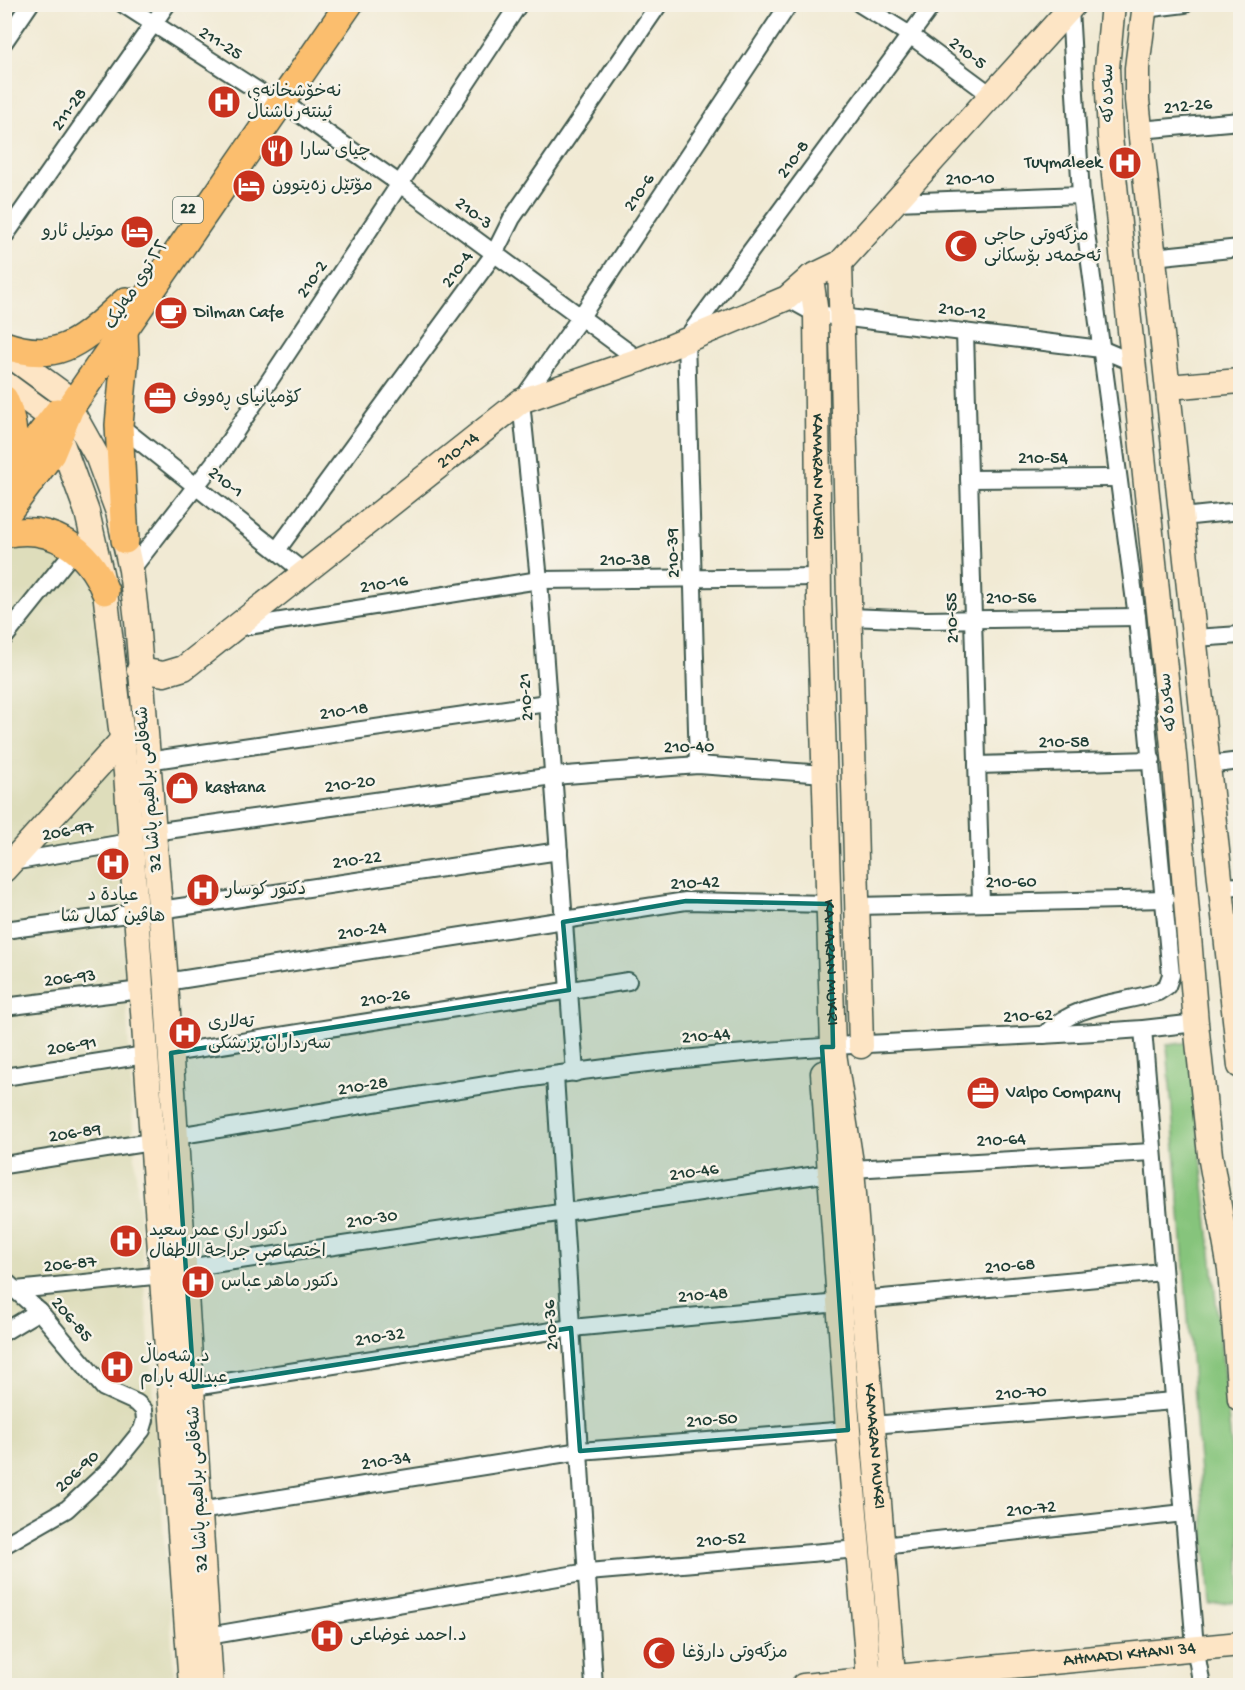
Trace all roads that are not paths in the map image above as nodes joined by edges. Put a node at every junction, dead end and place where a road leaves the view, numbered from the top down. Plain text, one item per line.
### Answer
1 (30, 4) edge
2 (123, 4) edge
3 (167, 4) edge
4 (330, 4) edge
5 (350, 4) edge
6 (519, 4) edge
7 (660, 4) edge
8 (789, 4) edge
9 (860, 4) edge
10 (933, 4) edge
11 (1113, 4) edge
12 (1185, 4) edge
13 (1072, 7) edge
14 (1144, 7) edge
15 (153, 25) junction
16 (910, 36) junction
17 (4, 42) edge
18 (991, 96) junction
19 (274, 99) junction
20 (1240, 121) edge
21 (1140, 130) junction
22 (400, 184) junction
23 (1081, 195) junction
24 (896, 202) junction
25 (4, 237) edge
26 (1240, 248) edge
27 (494, 254) junction
28 (1154, 257) junction
29 (840, 264) junction
30 (811, 277) junction
31 (787, 298) junction
32 (126, 301) junction
33 (816, 314) junction
34 (580, 318) junction
35 (842, 318) junction
36 (124, 331) junction
37 (965, 332) junction
38 (686, 339) junction
39 (4, 345) edge
40 (1101, 349) junction
41 (4, 351) edge
42 (639, 360) junction
43 (1134, 363) junction
44 (1240, 381) edge
45 (4, 383) edge
46 (1168, 387) junction
47 (4, 399) edge
48 (521, 401) junction
49 (62, 416) junction
50 (120, 425) junction
51 (7, 478) edge
52 (1118, 478) junction
53 (969, 479) junction
54 (197, 487) junction
55 (1240, 511) edge
56 (4, 517) edge
57 (1182, 517) junction
58 (4, 534) edge
59 (125, 540) junction
60 (76, 548) junction
61 (278, 550) junction
62 (131, 570) junction
63 (305, 573) junction
64 (538, 580) junction
65 (695, 580) junction
66 (819, 587) junction
67 (105, 591) junction
68 (849, 607) junction
69 (1137, 617) junction
70 (973, 620) junction
71 (235, 628) junction
72 (1240, 635) edge
73 (4, 638) edge
74 (1195, 638) junction
75 (139, 670) junction
76 (547, 703) junction
77 (123, 739) junction
78 (1152, 760) junction
79 (147, 761) junction
80 (1240, 761) edge
81 (698, 765) junction
82 (977, 765) junction
83 (1208, 765) junction
84 (825, 774) junction
85 (553, 776) junction
86 (1214, 820) junction
87 (1180, 824) junction
88 (153, 832) junction
89 (130, 842) junction
90 (559, 851) junction
91 (8, 866) edge
92 (1231, 886) edge
93 (1166, 899) junction
94 (981, 903) junction
95 (830, 904) junction
96 (857, 906) junction
97 (160, 910) junction
98 (135, 913) junction
99 (563, 922) junction
100 (4, 930) edge
101 (628, 981) dead end
102 (166, 982) junction
103 (141, 990) junction
104 (569, 990) junction
105 (4, 1007) edge
106 (1238, 1018) edge
107 (1196, 1023) junction
108 (1143, 1029) junction
109 (1044, 1035) junction
110 (861, 1046) junction
111 (827, 1047) junction
112 (171, 1053) junction
113 (146, 1055) junction
114 (1240, 1066) edge
115 (575, 1073) junction
116 (555, 1076) junction
117 (4, 1077) edge
118 (177, 1136) junction
119 (151, 1142) junction
120 (1152, 1152) junction
121 (4, 1165) edge
122 (841, 1171) junction
123 (564, 1210) junction
124 (186, 1268) junction
125 (1163, 1272) junction
126 (163, 1275) junction
127 (10, 1285) edge
128 (1236, 1290) edge
129 (850, 1302) junction
130 (39, 1311) junction
131 (571, 1328) junction
132 (4, 1332) edge
133 (1239, 1350) edge
134 (854, 1352) junction
135 (194, 1387) junction
136 (1240, 1399) edge
137 (1174, 1401) junction
138 (137, 1403) joint
139 (872, 1425) junction
140 (848, 1430) junction
141 (580, 1451) junction
142 (199, 1511) junction
143 (1184, 1513) junction
144 (4, 1545) edge
145 (882, 1546) junction
146 (858, 1549) junction
147 (588, 1572) junction
148 (208, 1636) junction
149 (1240, 1644) edge
150 (1196, 1647) junction
151 (881, 1680) edge
152 (191, 1686) edge
153 (211, 1686) edge
154 (594, 1686) edge
155 (803, 1686) edge
156 (1202, 1686) edge

1 - 17 street
2 - 15 street, 211-25
3 - 15 street, 211-28
4 - 19 main road, ٢٢ توی مەلیک / 22
5 - 19 main road, ٢٢ توی مەلیک / 22
6 - 22 street, 210-2
7 - 27 street, 210-4
8 - 34 street, 210-6
9 - 16 street, 210-5
10 - 16 street, 210-8
11 - 43 main road, سەدەکە
12 - 14 street
13 - 18 main road
13 - 23 street
14 - 21 main road, سەدەکە
15 - 19 street, 211-25
15 - 25 street, 211-28
16 - 18 street, 210-5
16 - 38 street, 210-8
18 - 24 main road
19 - 22 street, 210-3
19 - 32 main road, ٢٢ توی مەلیک / 22
19 - 36 main road, ٢٢ توی مەلیک / 22
20 - 21 street, 212-26
21 - 28 main road, سەدەکە
22 - 27 street, 210-3
22 - 54 street, 210-2
23 - 24 street, 210-10
23 - 40 street
24 - 29 main road
26 - 28 street
27 - 34 street, 210-3
27 - 61 street, 210-4
28 - 46 main road, سەدەکە
29 - 30 main road
29 - 35 main road, KAMARAN MUKRI
30 - 31 main road, 210-14
30 - 33 main road, KAMARAN MUKRI
31 - 33 street, 210-12
31 - 38 main road, 210-14
32 - 39 main road
32 - 49 main road, ٢٢ توی مەلیک / 22
33 - 35 street, 210-12
33 - 66 main road, KAMARAN MUKRI
34 - 42 street, 210-3
34 - 48 street, 210-6
35 - 37 street, 210-12
35 - 68 main road, KAMARAN MUKRI
36 - 49 main road, ٢٢ توی مەلیک / 22
36 - 50 main road
37 - 40 street, 210-12
37 - 53 street, 210-55
38 - 42 main road, 210-14
38 - 65 street, 210-39
40 - 43 street, 210-12
40 - 52 street
41 - 49 main road
42 - 48 main road, 210-14
43 - 87 main road, سەدەکە
44 - 46 main road
45 - 49 main road
46 - 57 main road, سەدەکە
47 - 51 main road
48 - 63 main road, 210-14
48 - 64 street, 210-21
49 - 51 main road
49 - 56 main road
49 - 59 main road, شەقامی براهیم پاشا 32
49 - 67 main road, شەقامی براهیم پاشا 32
50 - 54 street, 210-1
50 - 59 main road
52 - 53 street, 210-54
52 - 69 street
53 - 70 street, 210-55
54 - 61 street, 210-1
54 - 62 street, 210-2
55 - 57 street
57 - 74 main road, سەدەکە
58 - 60 main road
59 - 62 main road, شەقامی براهیم پاشا 32
60 - 67 main road
60 - 73 street
61 - 63 street, 210-1
62 - 75 main road, شەقامی براهیم پاشا 32
63 - 71 main road, 210-14
64 - 65 street, 210-38
64 - 71 street, 210-16
64 - 76 street, 210-21
65 - 66 street, 210-38
65 - 81 street, 210-39
66 - 68 main road
66 - 84 main road, KAMARAN MUKRI
67 - 77 main road, شەقامی براهیم پاشا 32
68 - 70 street, 210-56
68 - 96 main road, KAMARAN MUKRI
69 - 70 street, 210-56
69 - 78 street
70 - 82 street, 210-55
71 - 75 main road, 210-14
72 - 74 street
74 - 83 main road, سەدەکە
75 - 79 main road, شەقامی براهیم پاشا 32
76 - 79 street, 210-18
76 - 85 street, 210-21
77 - 89 main road, شەقامی براهیم پاشا 32
77 - 91 main road
78 - 82 street, 210-58
78 - 93 street
79 - 88 main road, شەقامی براهیم پاشا 32
80 - 83 street
81 - 84 street, 210-40
81 - 85 street, 210-40
82 - 94 street, 210-55
83 - 86 main road, سەدەکە
84 - 95 main road, KAMARAN MUKRI
85 - 88 street, 210-20
85 - 90 street, 210-21
86 - 87 main road
86 - 92 main road, سەدەکە
87 - 107 main road, سەدەکە
88 - 97 main road, شەقامی براهیم پاشا 32
89 - 91 street, 206-97
89 - 98 main road, شەقامی براهیم پاشا 32
90 - 97 street, 210-22
90 - 99 street, 210-21
92 - 106 main road, سەدەکە
93 - 94 street, 210-60
93 - 109 street
94 - 96 street, 210-60
95 - 99 street, 210-42
95 - 111 main road, KAMARAN MUKRI
96 - 110 main road, KAMARAN MUKRI
97 - 102 main road, شەقامی براهیم پاشا 32
98 - 100 street
98 - 103 main road, شەقامی براهیم پاشا 32
99 - 102 street, 210-24
99 - 104 street, 210-21
101 - 104 street
102 - 112 main road, شەقامی براهیم پاشا 32
103 - 105 street, 206-93
103 - 113 main road, شەقامی براهیم پاشا 32
104 - 112 street, 210-26
104 - 115 street, 210-21
106 - 114 main road, سەدەکە
107 - 108 street, 210-62
107 - 128 main road, سەدەکە
108 - 109 street, 210-62
108 - 120 street
109 - 110 street, 210-62
110 - 111 street, 210-44
111 - 115 street, 210-44
111 - 122 main road, KAMARAN MUKRI
112 - 118 main road, شەقامی براهیم پاشا 32
113 - 117 street, 206-91
113 - 119 main road, شەقامی براهیم پاشا 32
115 - 116 street, 210-44
116 - 118 street, 210-28
116 - 123 street, 210-36
118 - 124 main road, شەقامی براهیم پاشا 32
119 - 121 street, 206-89
119 - 126 main road, شەقامی براهیم پاشا 32
120 - 122 street, 210-64
120 - 125 street
122 - 123 street, 210-46
122 - 129 main road, KAMARAN MUKRI
123 - 124 street, 210-30
123 - 131 street, 210-36
124 - 135 main road, شەقامی براهیم پاشا 32
125 - 129 street, 210-68
125 - 137 street
126 - 127 street, 206-87
126 - 152 main road, شەقامی براهیم پاشا 32
127 - 130 street, 206-85
128 - 133 main road, سەدەکە
129 - 131 street, 210-48
129 - 134 main road, KAMARAN MUKRI
130 - 132 street
130 - 138 street, 206-85
131 - 135 street, 210-32
131 - 141 street, 210-36
133 - 136 main road, سەدەکە
134 - 139 main road, KAMARAN MUKRI
134 - 140 main road, KAMARAN MUKRI
135 - 142 main road, شەقامی براهیم پاشا 32
137 - 139 street, 210-70
137 - 143 street
138 - 144 street, 206-90
139 - 145 main road, KAMARAN MUKRI
140 - 141 street, 210-50
140 - 146 main road, KAMARAN MUKRI
141 - 142 street, 210-34
141 - 147 street, 210-36
142 - 148 main road, شەقامی براهیم پاشا 32
143 - 145 street, 210-72
143 - 150 street
145 - 151 main road, KAMARAN MUKRI
146 - 147 street, 210-52
146 - 151 main road, KAMARAN MUKRI
147 - 148 street
147 - 154 street, 210-36
148 - 153 main road, شەقامی براهیم پاشا 32
149 - 150 main road, AHMADI KHANI 34
150 - 151 main road, AHMADI KHANI 34
150 - 156 street
151 - 155 main road, AHMADI KHANI 34

